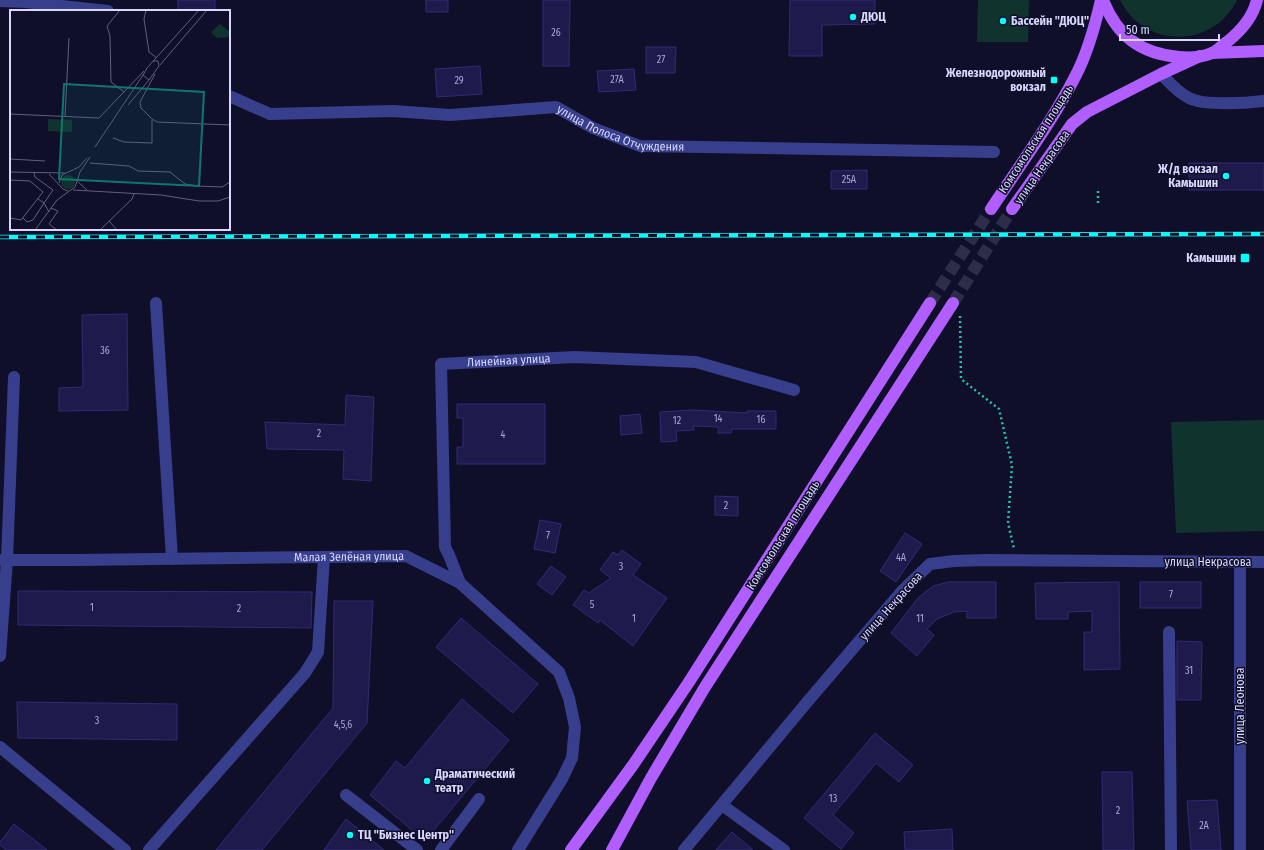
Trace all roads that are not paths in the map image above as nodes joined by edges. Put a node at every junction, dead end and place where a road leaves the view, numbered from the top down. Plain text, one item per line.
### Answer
1 (1102, 0) edge
2 (1257, 0) edge
3 (0, 1) edge
4 (99, 10) edge
5 (1264, 51) edge
6 (1212, 53) junction
7 (1200, 56) junction
8 (1160, 74) junction
9 (230, 96) edge
10 (1264, 101) edge
11 (1072, 124) joint
12 (994, 152) dead end
13 (991, 209) tunnel mouth
14 (1012, 209) tunnel mouth
15 (156, 303) dead end
16 (930, 303) tunnel mouth
17 (952, 303) tunnel mouth
18 (14, 377) dead end
19 (794, 390) dead end
20 (324, 557) junction
21 (172, 559) junction
22 (4, 560) edge
23 (1264, 562) edge
24 (1240, 563) junction
25 (460, 583) junction
26 (1169, 632) dead end
27 (0, 656) edge
28 (0, 747) edge
29 (346, 795) dead end
30 (480, 799) dead end
31 (722, 805) junction
32 (122, 849) edge
33 (149, 850) edge
34 (417, 850) edge
35 (441, 850) edge
36 (518, 850) edge
37 (571, 850) edge
38 (612, 850) edge
39 (684, 850) edge
40 (784, 850) edge
41 (1171, 850) edge
42 (1240, 850) edge

1 - 7 main road, Комсомольская площадь
1 - 13 main road, Комсомольская площадь
2 - 6 main road, Комсомольская площадь
3 - 4 street
5 - 6 main road
6 - 7 main road, Комсомольская площадь
7 - 8 main road, Комсомольская площадь
8 - 10 street
8 - 11 main road, Комсомольская площадь
9 - 12 street, улица Полоса Отчуждения
11 - 14 main road, улица Некрасова
15 - 21 street
16 - 37 main road, Комсомольская площадь
17 - 38 main road
18 - 22 street
19 - 25 street, Линейная улица
20 - 21 street, Малая Зелёная улица
20 - 25 street, Малая Зелёная улица
20 - 33 street
21 - 22 street, Малая Зелёная улица
22 - 27 street
23 - 24 street, улица Некрасова
24 - 31 street, улица Некрасова
24 - 42 street, улица Леонова
25 - 36 street, Малая Зелёная улица
26 - 41 street
28 - 32 street
29 - 34 street
30 - 35 street
31 - 39 street, улица Некрасова
31 - 40 street

